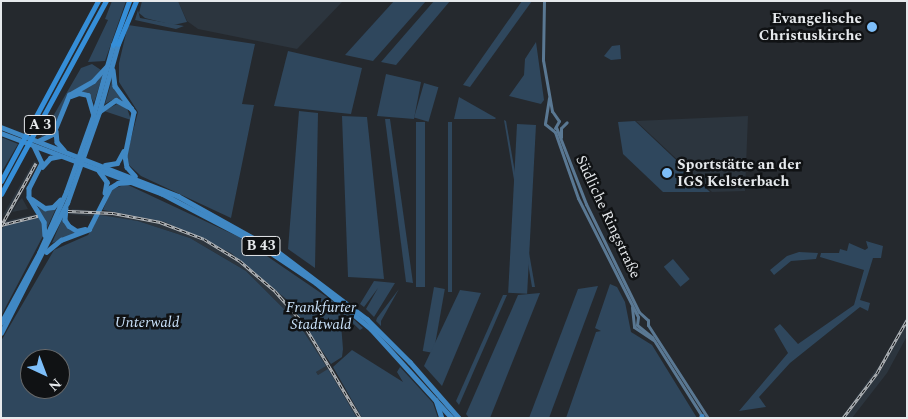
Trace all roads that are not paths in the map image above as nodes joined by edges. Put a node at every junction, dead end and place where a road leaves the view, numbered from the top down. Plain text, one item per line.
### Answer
1 (98, 1) edge
2 (106, 1) edge
3 (129, 1) edge
4 (136, 1) edge
5 (544, 1) edge
6 (116, 45) junction
7 (111, 63) junction
8 (549, 98) junction
9 (99, 112) junction
10 (554, 114) junction
11 (547, 115) junction
12 (94, 116) junction
13 (566, 122) dead end
14 (1, 127) edge
15 (556, 127) junction
16 (552, 129) junction
17 (1, 133) edge
18 (18, 136) junction
19 (562, 143) junction
20 (38, 144) junction
21 (64, 154) junction
22 (91, 164) junction
23 (102, 165) junction
24 (98, 170) junction
25 (139, 179) junction
26 (1, 181) edge
27 (134, 182) junction
28 (66, 192) junction
29 (1, 194) edge
30 (67, 203) junction
31 (102, 203) junction
32 (95, 220) junction
33 (41, 254) junction
34 (632, 305) junction
35 (640, 316) junction
36 (1, 323) edge
37 (648, 324) junction
38 (644, 328) junction
39 (1, 333) edge
40 (655, 342) junction
41 (435, 396) junction
42 (702, 417) edge
43 (442, 418) edge
44 (452, 418) edge
45 (458, 418) edge
46 (708, 418) edge

1 - 26 highway, A 3
2 - 29 highway, A 3
3 - 6 highway, B 43
4 - 6 highway, B 43
5 - 8 main road, Südliche Ringstraße
6 - 7 highway, B 43
7 - 9 highway, B 43
7 - 12 highway, B 43
7 - 20 highway
7 - 25 highway, B 43
8 - 10 main road, Südliche Ringstraße
8 - 11 main road, Südliche Ringstraße
9 - 23 highway
9 - 30 highway, B 43
10 - 11 main road
10 - 15 main road, Südliche Ringstraße
11 - 16 main road, Südliche Ringstraße
12 - 21 highway
12 - 28 highway, B 43
13 - 19 main road
14 - 18 highway, B 43
15 - 16 main road
15 - 19 main road, Südliche Ringstraße
16 - 34 main road, Südliche Ringstraße
17 - 18 highway, B 43
18 - 20 highway, B 43
19 - 35 main road, Südliche Ringstraße
20 - 21 highway, B 43
20 - 33 highway, B 43
21 - 22 highway, B 43
21 - 28 highway, B 43
22 - 23 highway, B 43
22 - 24 highway, B 43
23 - 25 highway, B 43
24 - 27 highway, B 43
24 - 31 highway
25 - 45 highway, B 43
27 - 31 highway
27 - 41 highway, B 43
28 - 33 highway, B 43
30 - 32 highway, B 43
30 - 33 highway, B 43
31 - 32 highway
32 - 33 highway
33 - 36 highway, B 43
33 - 39 highway, B 43
34 - 35 main road, Südliche Ringstraße
34 - 40 main road
35 - 37 main road, Südliche Ringstraße
35 - 38 main road, Südliche Ringstraße
37 - 38 main road
37 - 46 main road, Südliche Ringstraße
38 - 40 main road, Südliche Ringstraße
40 - 42 main road, Südliche Ringstraße
41 - 43 highway
41 - 44 highway

